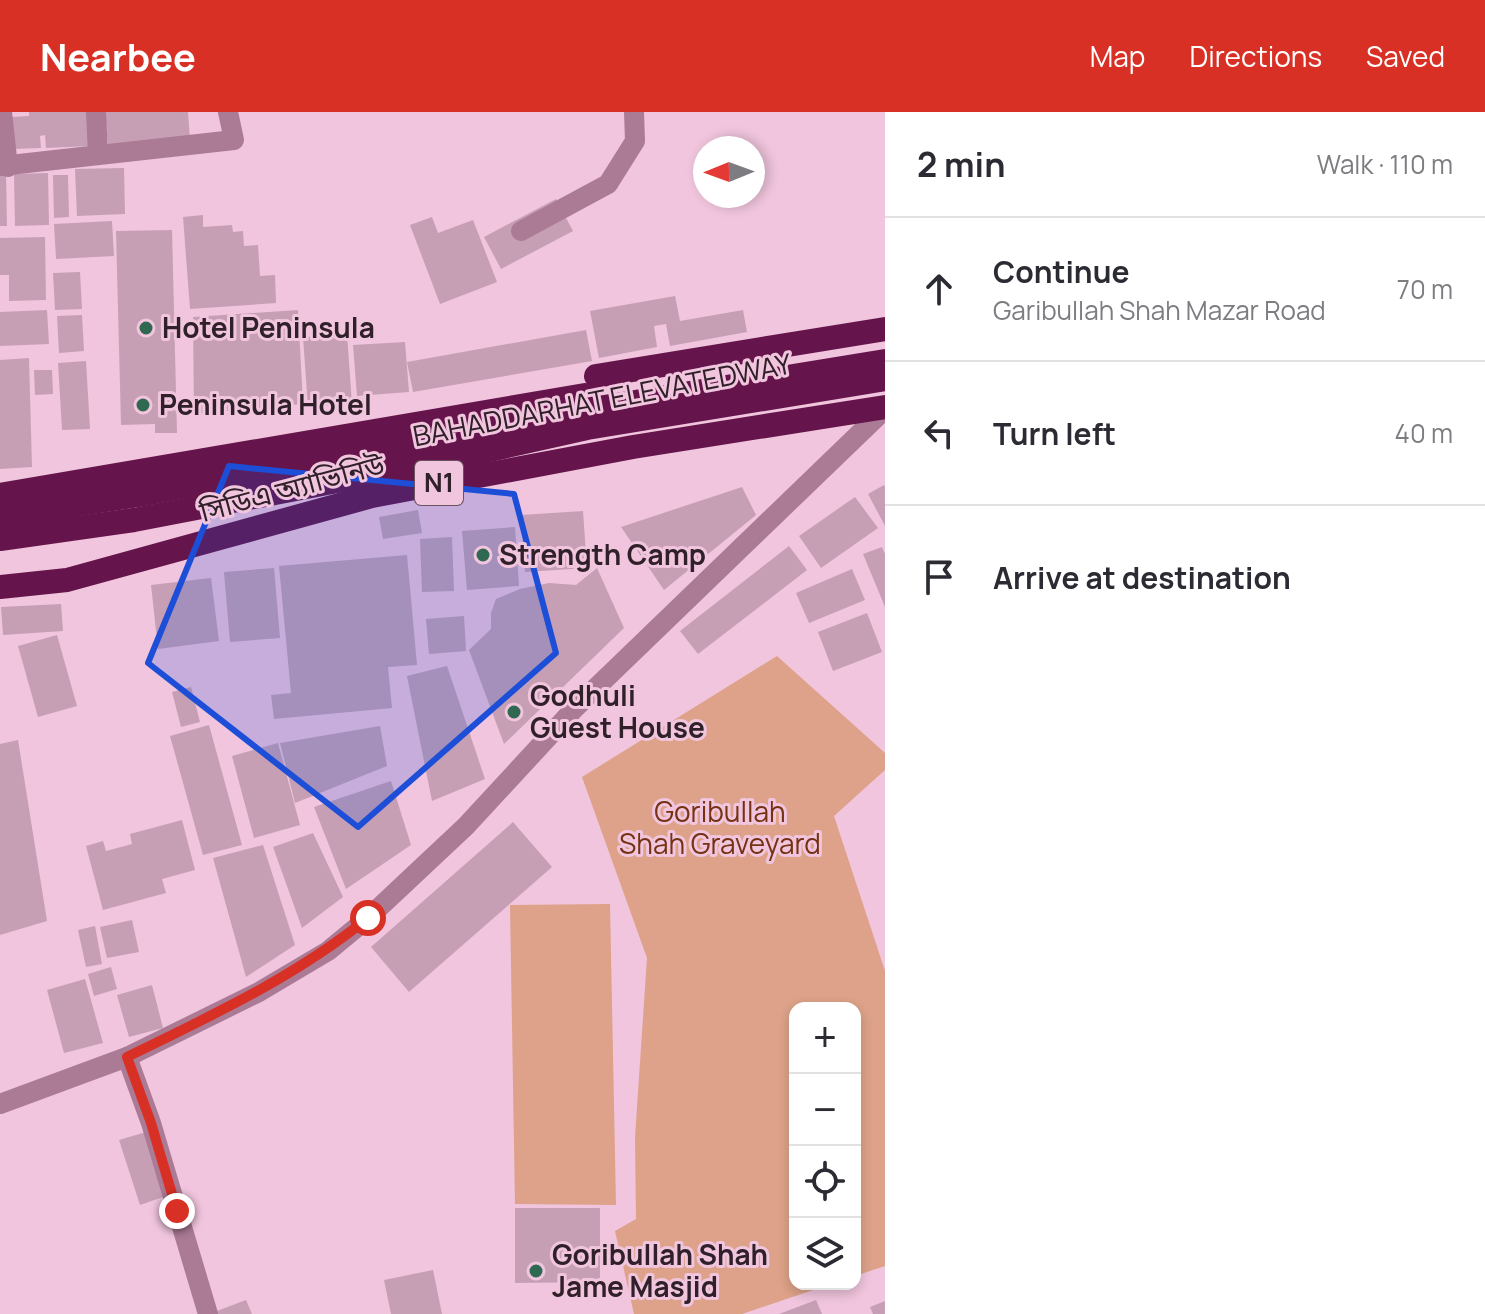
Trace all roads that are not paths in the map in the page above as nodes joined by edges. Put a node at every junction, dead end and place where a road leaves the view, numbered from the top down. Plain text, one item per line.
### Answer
1 (2, 112) edge
2 (96, 112) edge
3 (228, 112) edge
4 (634, 112) edge
5 (98, 155) junction
6 (4, 167) edge
7 (521, 231) dead end
8 (885, 329) edge
9 (885, 350) edge
10 (885, 361) edge
11 (596, 376) dead end
12 (885, 379) edge
13 (885, 408) edge
14 (0, 495) edge
15 (0, 516) edge
16 (0, 539) edge
17 (0, 587) edge
18 (127, 1057) junction
19 (0, 1104) edge
20 (208, 1314) edge

1 - 6 street
2 - 5 street
3 - 5 street
4 - 7 street
5 - 6 street
8 - 11 highway
9 - 14 highway, সিডিএ অ্যাভিনিউ / N1
10 - 15 highway, BAHADDARHAT ELEVATEDWAY
12 - 16 highway, BAHADDARHAT ELEVATEDWAY
13 - 17 highway, সিডিএ অ্যাভিনিউ / N1
13 - 18 street
18 - 19 street
18 - 20 street

